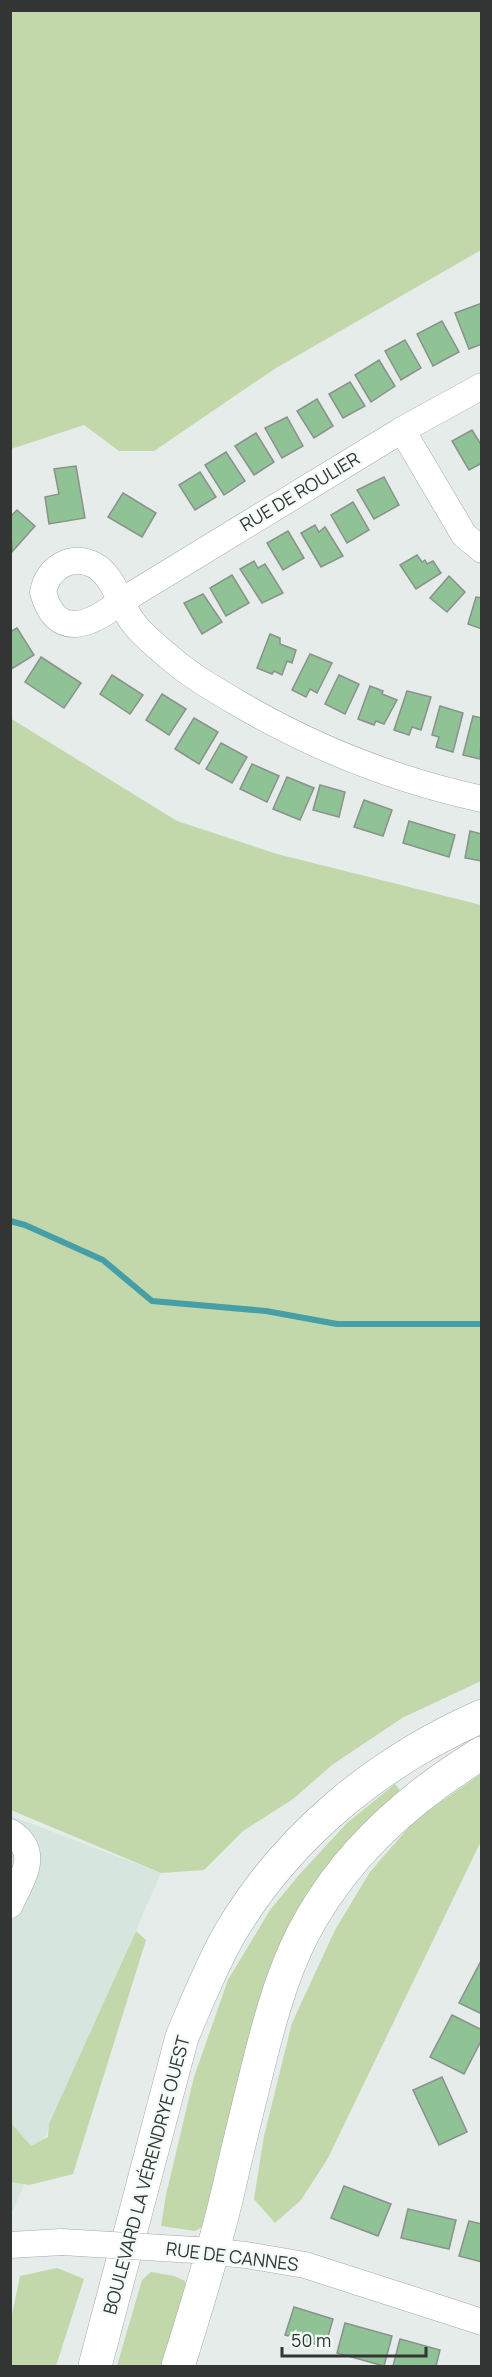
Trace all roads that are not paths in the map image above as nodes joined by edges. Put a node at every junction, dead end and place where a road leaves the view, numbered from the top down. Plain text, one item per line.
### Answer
1 (482, 386) edge
2 (402, 430) junction
3 (482, 550) edge
4 (482, 799) edge
5 (482, 1716) edge
6 (482, 1753) edge
7 (10, 1832) edge
8 (10, 1905) edge
9 (140, 2199) junction
10 (10, 2245) edge
11 (204, 2251) junction
12 (482, 2322) edge
13 (81, 2367) edge
14 (95, 2367) edge
15 (178, 2367) edge

1 - 2 street, RUE DE ROULIER
2 - 3 street
2 - 4 street, RUE DE ROULIER
5 - 9 main road, BOULEVARD LA VÉRENDRYE OUEST
6 - 11 main road
7 - 8 street
9 - 13 main road
9 - 14 main road, BOULEVARD LA VÉRENDRYE OUEST
10 - 11 street, RUE DE CANNES, bridge
11 - 12 street, RUE DE CANNES
11 - 15 main road

